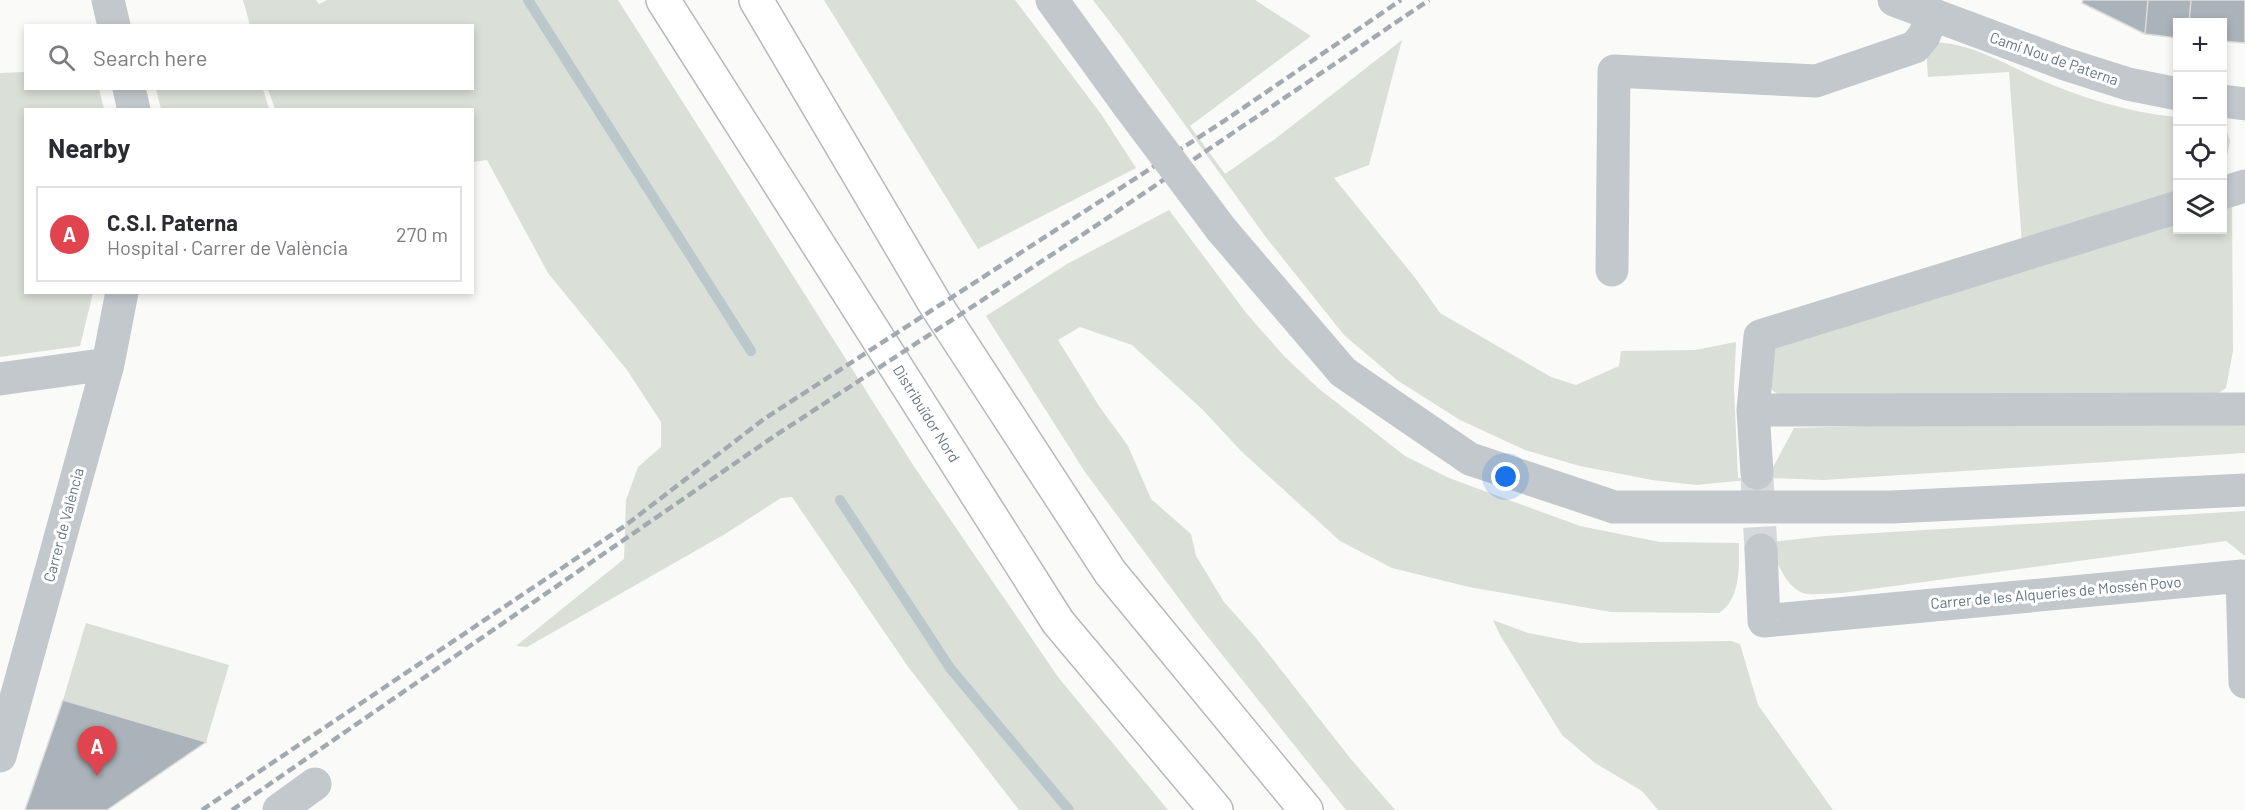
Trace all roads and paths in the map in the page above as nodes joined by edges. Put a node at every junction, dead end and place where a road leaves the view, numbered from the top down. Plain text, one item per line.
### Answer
1 (108, 0) edge
2 (663, 0) edge
3 (756, 0) edge
4 (1052, 0) edge
5 (1919, 6) edge
6 (114, 24) edge
7 (129, 90) edge
8 (2173, 93) edge
9 (2227, 102) edge
10 (2245, 104) edge
11 (134, 108) edge
12 (2245, 185) edge
13 (2227, 192) edge
14 (2245, 193) edge
15 (2173, 209) edge
16 (1612, 270) dead end
17 (122, 294) edge
18 (108, 364) junction
19 (0, 379) edge
20 (2245, 409) edge
21 (1753, 410) junction
22 (1757, 473) tunnel mouth
23 (2245, 490) edge
24 (1761, 550) tunnel mouth
25 (2245, 682) edge
26 (0, 756) edge
27 (315, 784) dead end
28 (279, 810) edge
29 (1216, 810) edge
30 (1306, 810) edge

1 - 6 street
2 - 29 highway, Distribuïdor Nord
3 - 30 highway
4 - 23 street, bridge
5 - 8 street, Camí Nou de Paterna
5 - 16 street, Camí Nou de Paterna
7 - 11 street
9 - 10 street
12 - 13 street
12 - 14 street
15 - 21 street
17 - 18 street, Carrer de València
18 - 19 street
18 - 26 street, Carrer de València
20 - 21 street
21 - 22 street
24 - 25 street, Carrer de les Alqueries de Mossén Povo
27 - 28 street

